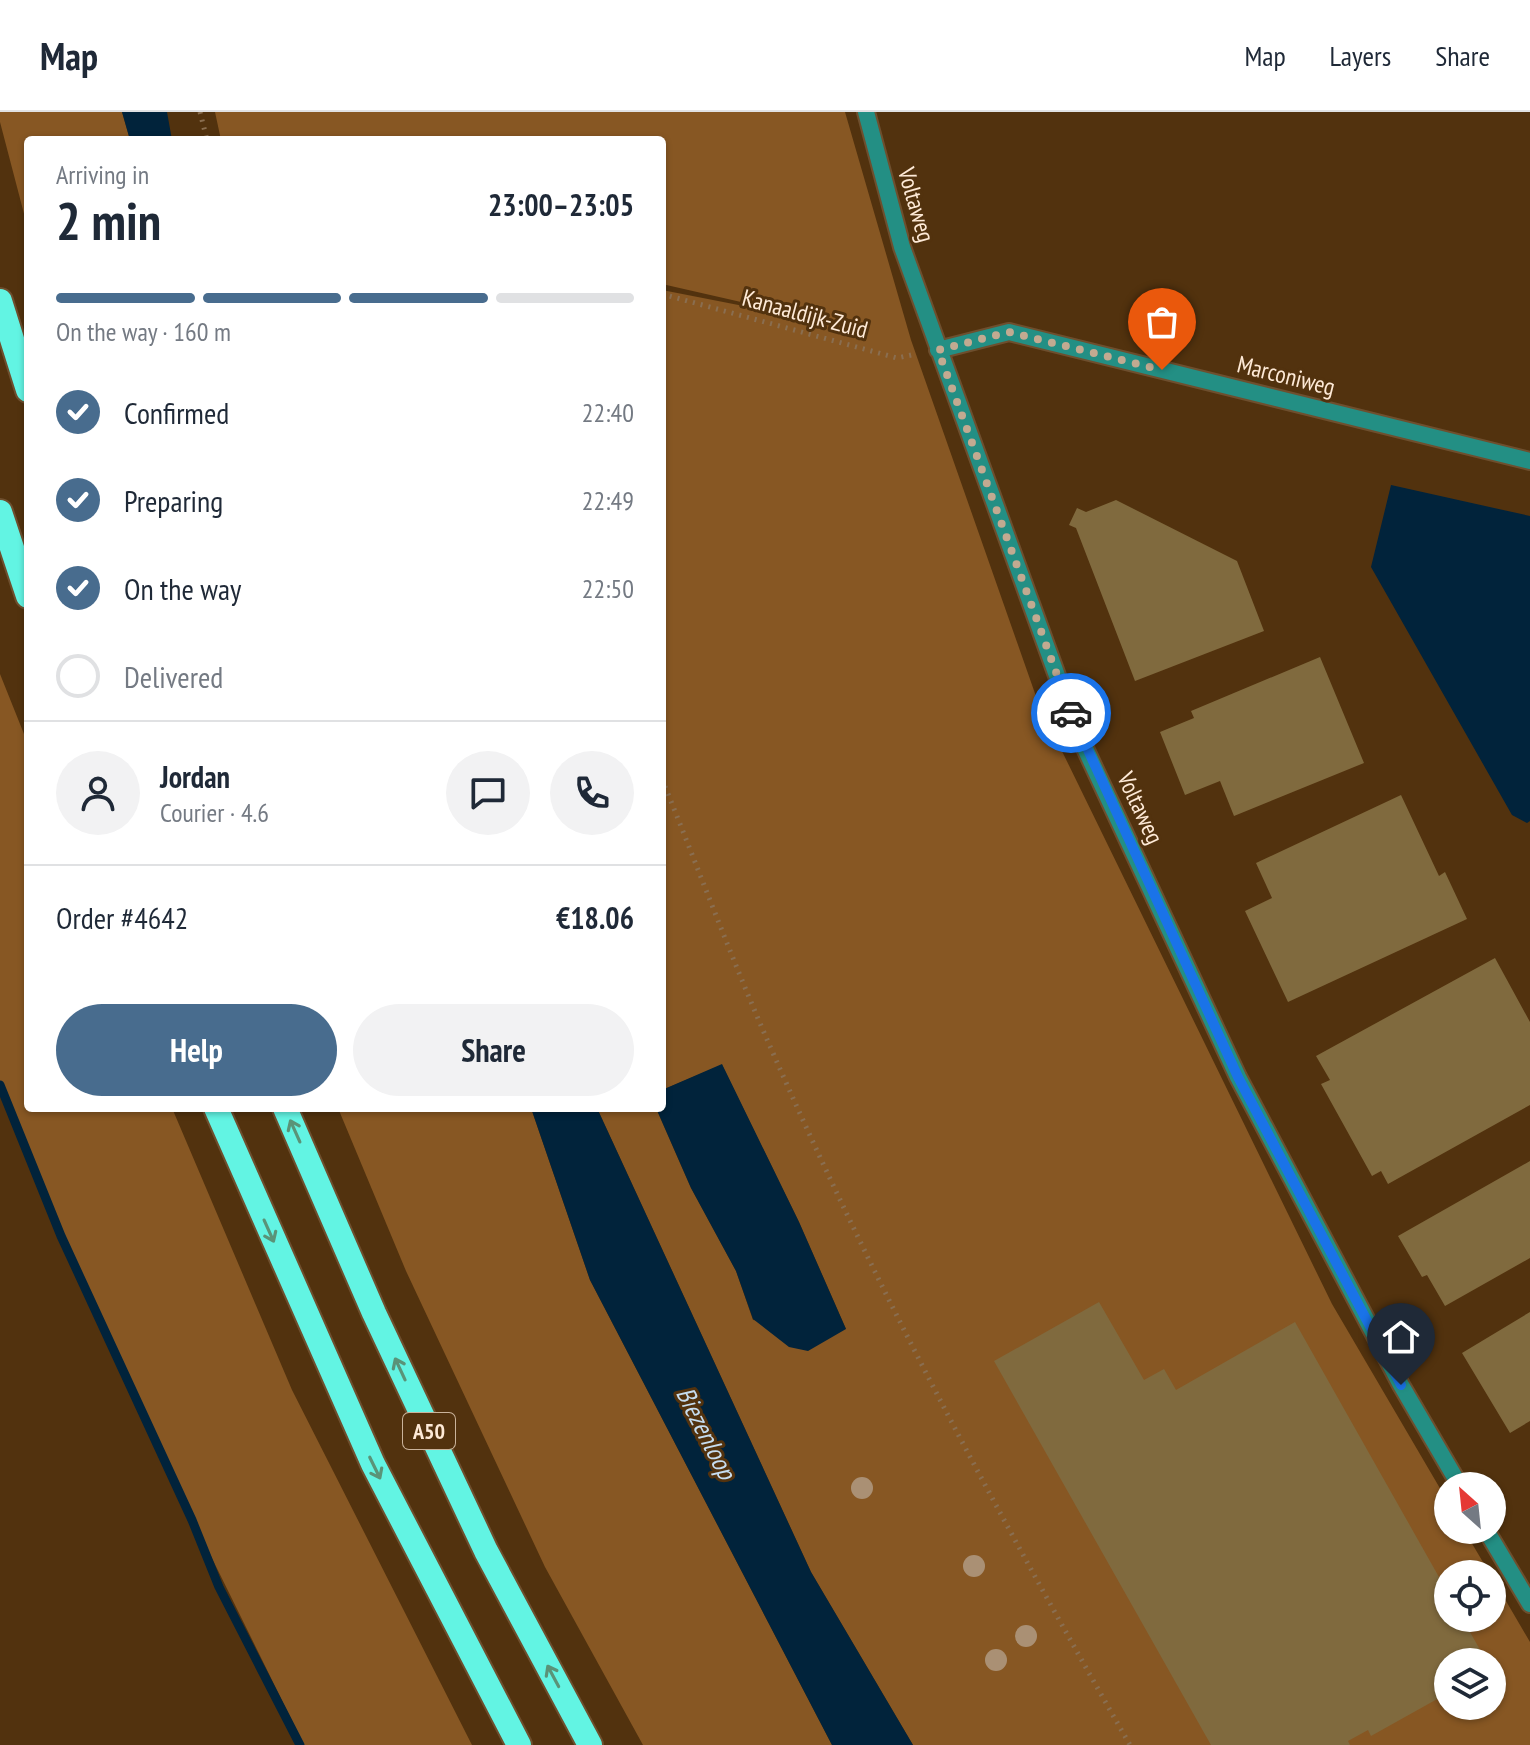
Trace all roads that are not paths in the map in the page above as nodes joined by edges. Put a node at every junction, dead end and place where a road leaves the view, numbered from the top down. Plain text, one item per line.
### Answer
1 (866, 112) edge
2 (0, 301) edge
3 (938, 350) junction
4 (24, 377) edge
5 (1530, 461) edge
6 (0, 512) edge
7 (24, 584) edge
8 (218, 1112) edge
9 (287, 1112) edge
10 (1452, 1472) edge
11 (1494, 1544) edge
12 (1530, 1604) edge
13 (519, 1745) edge
14 (590, 1745) edge

1 - 3 street, Voltaweg
2 - 4 highway
3 - 5 street, Marconiweg
3 - 10 street, Voltaweg
6 - 7 highway
8 -> 13 highway, A50
14 -> 9 highway, A50
11 - 12 street

